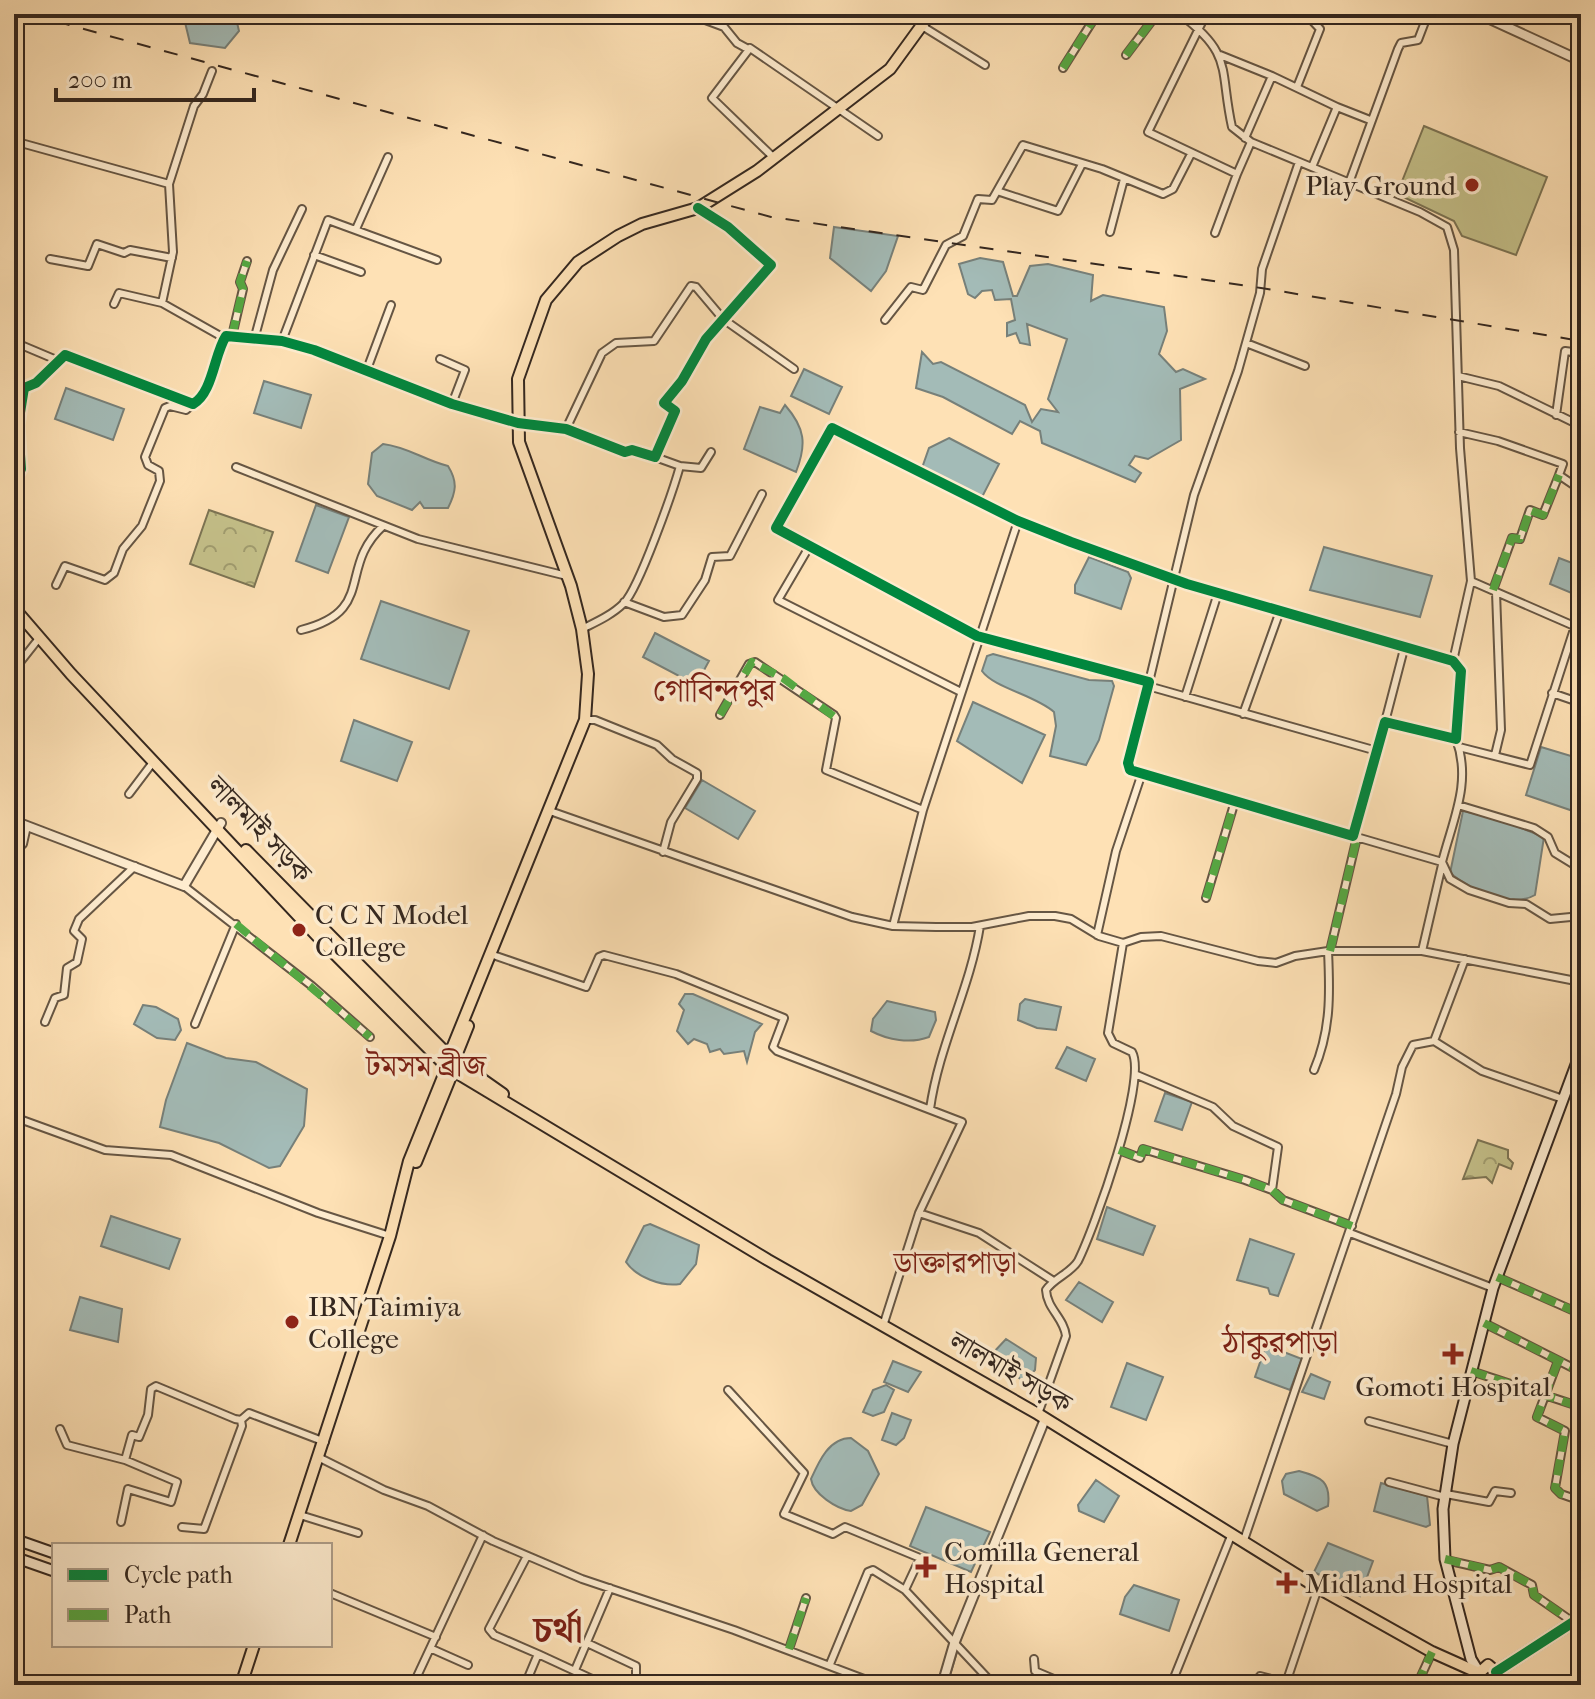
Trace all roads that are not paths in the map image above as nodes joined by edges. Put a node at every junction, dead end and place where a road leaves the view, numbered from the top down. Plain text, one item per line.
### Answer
1 (689, 14) edge
2 (930, 14) edge
3 (1097, 14) edge
4 (1157, 14) edge
5 (1180, 14) edge
6 (1206, 14) edge
7 (1306, 14) edge
8 (1428, 14) edge
9 (1483, 15) edge
10 (922, 26) junction
11 (1200, 29) junction
12 (748, 49) junction
13 (1126, 55) dead end
14 (1220, 55) junction
15 (1581, 61) edge
16 (985, 65) dead end
17 (1063, 68) dead end
18 (212, 71) dead end
19 (1272, 76) junction
20 (1297, 87) junction
21 (839, 107) junction
22 (1337, 107) junction
23 (1370, 120) junction
24 (878, 136) dead end
25 (1248, 140) junction
26 (14, 145) edge
27 (1191, 154) junction
28 (388, 157) dead end
29 (774, 158) junction
30 (1299, 162) junction
31 (1082, 164) junction
32 (1312, 167) junction
33 (1237, 174) junction
34 (1124, 179) junction
35 (1349, 183) junction
36 (169, 184) junction
37 (1000, 192) junction
38 (698, 208) junction
39 (302, 209) dead end
40 (356, 229) junction
41 (1110, 232) dead end
42 (1215, 233) dead end
43 (314, 255) junction
44 (172, 258) junction
45 (50, 259) dead end
46 (437, 260) dead end
47 (247, 261) dead end
48 (361, 272) dead end
49 (162, 303) junction
50 (114, 304) dead end
51 (391, 305) dead end
52 (723, 319) junction
53 (885, 320) dead end
54 (228, 337) junction
55 (254, 340) junction
56 (282, 341) junction
57 (14, 342) edge
58 (1246, 343) junction
59 (1581, 353) edge
60 (440, 359) dead end
61 (59, 361) junction
62 (1305, 366) dead end
63 (794, 369) dead end
64 (366, 372) junction
65 (1458, 376) junction
66 (193, 404) junction
67 (452, 404) junction
68 (1556, 415) junction
69 (518, 423) junction
70 (1581, 426) edge
71 (566, 429) junction
72 (1459, 432) junction
73 (711, 452) dead end
74 (655, 457) junction
75 (680, 466) junction
76 (236, 467) dead end
77 (1559, 475) junction
78 (14, 481) edge
79 (1581, 490) edge
80 (762, 494) dead end
81 (1018, 521) junction
82 (383, 526) junction
83 (809, 547) junction
84 (567, 576) junction
85 (1174, 579) junction
86 (1471, 581) junction
87 (56, 585) dead end
88 (1495, 591) junction
89 (1218, 593) junction
90 (14, 599) edge
91 (624, 602) junction
92 (14, 608) edge
93 (1280, 611) junction
94 (1578, 627) edge
95 (582, 629) junction
96 (301, 630) dead end
97 (41, 636) junction
98 (977, 636) junction
99 (1404, 649) junction
100 (1453, 661) junction
101 (14, 670) edge
102 (1148, 684) junction
103 (961, 692) junction
104 (1552, 693) junction
105 (1185, 697) junction
106 (1581, 703) edge
107 (1243, 714) junction
108 (720, 715) dead end
109 (585, 720) junction
110 (1385, 722) junction
111 (1456, 739) junction
112 (1459, 747) junction
113 (1377, 751) junction
114 (1495, 755) junction
115 (154, 761) junction
116 (1142, 773) junction
117 (129, 794) dead end
118 (1235, 801) junction
119 (1458, 805) junction
120 (923, 810) junction
121 (550, 811) junction
122 (14, 821) edge
123 (27, 826) junction
124 (219, 826) junction
125 (1355, 836) junction
126 (14, 852) edge
127 (663, 852) junction
128 (1442, 862) junction
129 (135, 866) junction
130 (1581, 869) edge
131 (184, 886) junction
132 (1206, 898) dead end
133 (1581, 916) edge
134 (236, 924) junction
135 (893, 926) junction
136 (980, 926) junction
137 (1097, 935) junction
138 (498, 943) junction
139 (1123, 943) junction
140 (1329, 951) junction
141 (1422, 951) junction
142 (496, 956) junction
143 (1465, 959) junction
144 (1581, 982) edge
145 (45, 1022) dead end
146 (195, 1024) dead end
147 (370, 1037) dead end
148 (1434, 1041) junction
149 (1581, 1051) edge
150 (451, 1064) junction
151 (1314, 1070) dead end
152 (1137, 1075) junction
153 (1571, 1078) junction
154 (1581, 1084) edge
155 (1563, 1099) junction
156 (930, 1109) junction
157 (14, 1117) edge
158 (1119, 1150) junction
159 (1272, 1190) junction
160 (919, 1213) junction
161 (1351, 1230) junction
162 (390, 1236) junction
163 (1497, 1277) junction
164 (1052, 1280) junction
165 (1493, 1288) junction
166 (1581, 1314) edge
167 (1484, 1323) junction
168 (883, 1326) junction
169 (1558, 1361) junction
170 (1471, 1371) junction
171 (1581, 1372) edge
172 (728, 1390) dead end
173 (1544, 1397) junction
174 (1581, 1407) edge
175 (1042, 1416) junction
176 (241, 1420) junction
177 (1369, 1421) dead end
178 (60, 1429) dead end
179 (325, 1442) junction
180 (1453, 1444) junction
181 (320, 1458) junction
182 (125, 1460) junction
183 (1389, 1482) dead end
184 (1511, 1493) dead end
185 (1445, 1495) junction
186 (1581, 1501) edge
187 (300, 1515) junction
188 (1581, 1518) edge
189 (121, 1522) dead end
190 (182, 1527) dead end
191 (358, 1533) dead end
192 (483, 1535) junction
193 (1231, 1536) junction
194 (1581, 1537) edge
195 (14, 1539) edge
196 (290, 1543) edge
197 (1243, 1543) junction
198 (52, 1552) edge
199 (527, 1556) junction
200 (14, 1557) edge
201 (1445, 1559) junction
202 (52, 1570) edge
203 (610, 1588) junction
204 (1318, 1588) junction
205 (905, 1590) junction
206 (332, 1594) edge
207 (806, 1598) dead end
208 (1577, 1619) edge
209 (436, 1637) junction
210 (587, 1643) junction
211 (253, 1647) edge
212 (957, 1647) junction
213 (432, 1649) junction
214 (789, 1649) junction
215 (1432, 1652) junction
216 (538, 1654) junction
217 (1034, 1659) dead end
218 (830, 1664) junction
219 (468, 1665) dead end
220 (575, 1670) junction
221 (1479, 1672) junction
222 (1496, 1672) junction
223 (1488, 1684) edge
224 (241, 1685) edge
225 (413, 1685) edge
226 (525, 1685) edge
227 (605, 1685) edge
228 (636, 1685) edge
229 (879, 1685) edge
230 (942, 1685) edge
231 (994, 1685) edge
232 (1068, 1685) edge
233 (1171, 1685) edge
234 (1254, 1685) edge
235 (1417, 1685) edge

1 - 12 street
2 - 10 main road
3 - 17 street
4 - 13 street
5 - 11 street
6 - 11 street
7 - 20 street
8 - 23 street
9 - 15 street
10 - 16 street
10 - 21 main road
11 - 14 street
11 - 27 street
12 - 21 street
12 - 29 street
14 - 19 street
14 - 25 street
18 - 36 street
19 - 20 street
19 - 25 street
20 - 22 street
21 - 24 street
21 - 29 main road
22 - 23 street
22 - 32 street
23 - 35 street
25 - 30 street
25 - 33 street
26 - 36 street
27 - 33 street
27 - 34 street
28 - 40 street
29 - 38 main road
30 - 32 street
30 - 58 street
31 - 34 street
31 - 37 street
31 - 37 street
32 - 35 street
33 - 42 street
34 - 41 street
35 - 65 street
36 - 44 street
37 - 53 street
38 - 52 street
38 - 69 main road
39 - 55 street
40 - 43 street
40 - 46 street
43 - 48 street
43 - 56 street
44 - 45 street
44 - 49 street
47 - 54 street
49 - 50 street
49 - 54 street
51 - 64 street
52 - 63 street
52 - 71 street
52 - 74 street
54 - 55 street
54 - 66 street
55 - 56 street
56 - 64 street
57 - 61 street
58 - 62 street
58 - 85 street
59 - 68 street
60 - 67 street
61 - 66 street
61 - 78 street
64 - 67 street
65 - 68 street
65 - 72 street
66 - 87 street
67 - 69 street
68 - 70 street
69 - 71 street
69 - 84 main road
71 - 74 street
72 - 77 street
72 - 86 street
73 - 75 street
74 - 75 street
75 - 91 street
76 - 82 street
77 - 79 street
77 - 88 street
80 - 91 street
81 - 83 street
81 - 85 street
81 - 98 street
82 - 84 street
82 - 96 street
83 - 98 street
83 - 103 street
84 - 95 main road
85 - 89 street
85 - 102 street
86 - 88 street
86 - 100 street
88 - 94 street
88 - 114 street
89 - 93 street
89 - 105 street
90 - 97 main road, লালমাই সড়ক
91 - 95 street
92 - 97 main road, লালমাই সড়ক
93 - 99 street
93 - 107 street
94 - 104 street
95 - 109 main road
97 - 101 street
97 - 115 main road, লালমাই সড়ক
97 - 124 main road, লালমাই সড়ক
98 - 102 street
98 - 103 street
99 - 100 street
99 - 110 street
100 - 111 street
102 - 105 street
102 - 116 street
103 - 120 street
104 - 106 street
104 - 114 street
105 - 107 street
107 - 113 street
108 - 120 street
109 - 121 main road
109 - 127 street
110 - 111 street
110 - 113 street
111 - 112 street
112 - 114 street
112 - 119 street
113 - 125 street
115 - 117 street
115 - 124 main road, লালমাই সড়ক
116 - 118 street
116 - 137 street
118 - 125 street
118 - 132 street
119 - 128 street
119 - 130 street
120 - 135 street
121 - 127 street
121 - 138 main road
122 - 123 street
123 - 126 street
123 - 129 street
124 - 131 street
124 - 150 main road, লালমাই সড়ক
125 - 128 street
125 - 140 street
127 - 135 street
128 - 133 street
128 - 141 street
129 - 131 street
129 - 145 street
131 - 134 street
134 - 146 street
134 - 147 street
135 - 136 street
136 - 137 street
136 - 156 street
137 - 139 street
138 - 142 main road
138 - 150 main road
139 - 140 street
139 - 152 street
140 - 141 street
140 - 151 street
141 - 143 street
142 - 150 main road
142 - 156 street
143 - 144 street
143 - 148 street
148 - 155 street
148 - 161 street
149 - 153 main road
150 - 162 main road
150 - 168 main road, লালমাই সড়ক
152 - 158 street
152 - 159 street
153 - 154 street
153 - 155 main road
155 - 163 main road
156 - 160 street
157 - 162 street
158 - 159 street
158 - 164 street
159 - 161 street
160 - 164 street
160 - 168 street
161 - 165 street
161 - 197 street
162 - 179 main road
163 - 165 main road
163 - 166 street
164 - 175 street
165 - 167 main road
167 - 169 street
167 - 170 main road
168 - 175 main road, লালমাই সড়ক
169 - 171 street
169 - 173 street
170 - 173 street
170 - 180 main road
172 - 205 street
173 - 174 street
173 - 186 street
175 - 193 main road, লালমাই সড়ক
175 - 212 street
176 - 179 street
176 - 182 street
176 - 190 street
177 - 180 street
178 - 182 street
179 - 181 main road
180 - 185 main road
181 - 187 main road
181 - 192 street
182 - 189 street
183 - 185 street
184 - 185 street
185 - 201 main road
187 - 191 street
187 - 196 main road
188 - 194 street
192 - 199 street
192 - 209 street
193 - 197 main road, লালমাই সড়ক
193 - 233 street
195 - 198 main road
197 - 204 main road, লালমাই সড়ক
199 - 203 street
199 - 216 street
200 - 202 main road
201 - 208 street
201 - 221 main road
203 - 210 street
203 - 214 street
204 - 215 main road, লালমাই সড়ক
204 - 234 street
205 - 212 street
205 - 218 street
206 - 209 street
207 - 214 street
208 - 222 main road
209 - 213 street
210 - 220 street
210 - 228 street
211 - 224 main road
212 - 230 street
212 - 231 street
213 - 219 street
213 - 225 street
214 - 218 street
215 - 221 main road, লালমাই সড়ক
215 - 235 street
216 - 220 street
216 - 226 street
217 - 232 street
218 - 229 street
220 - 227 street
221 - 222 main road
221 - 223 main road
222 - 223 main road

